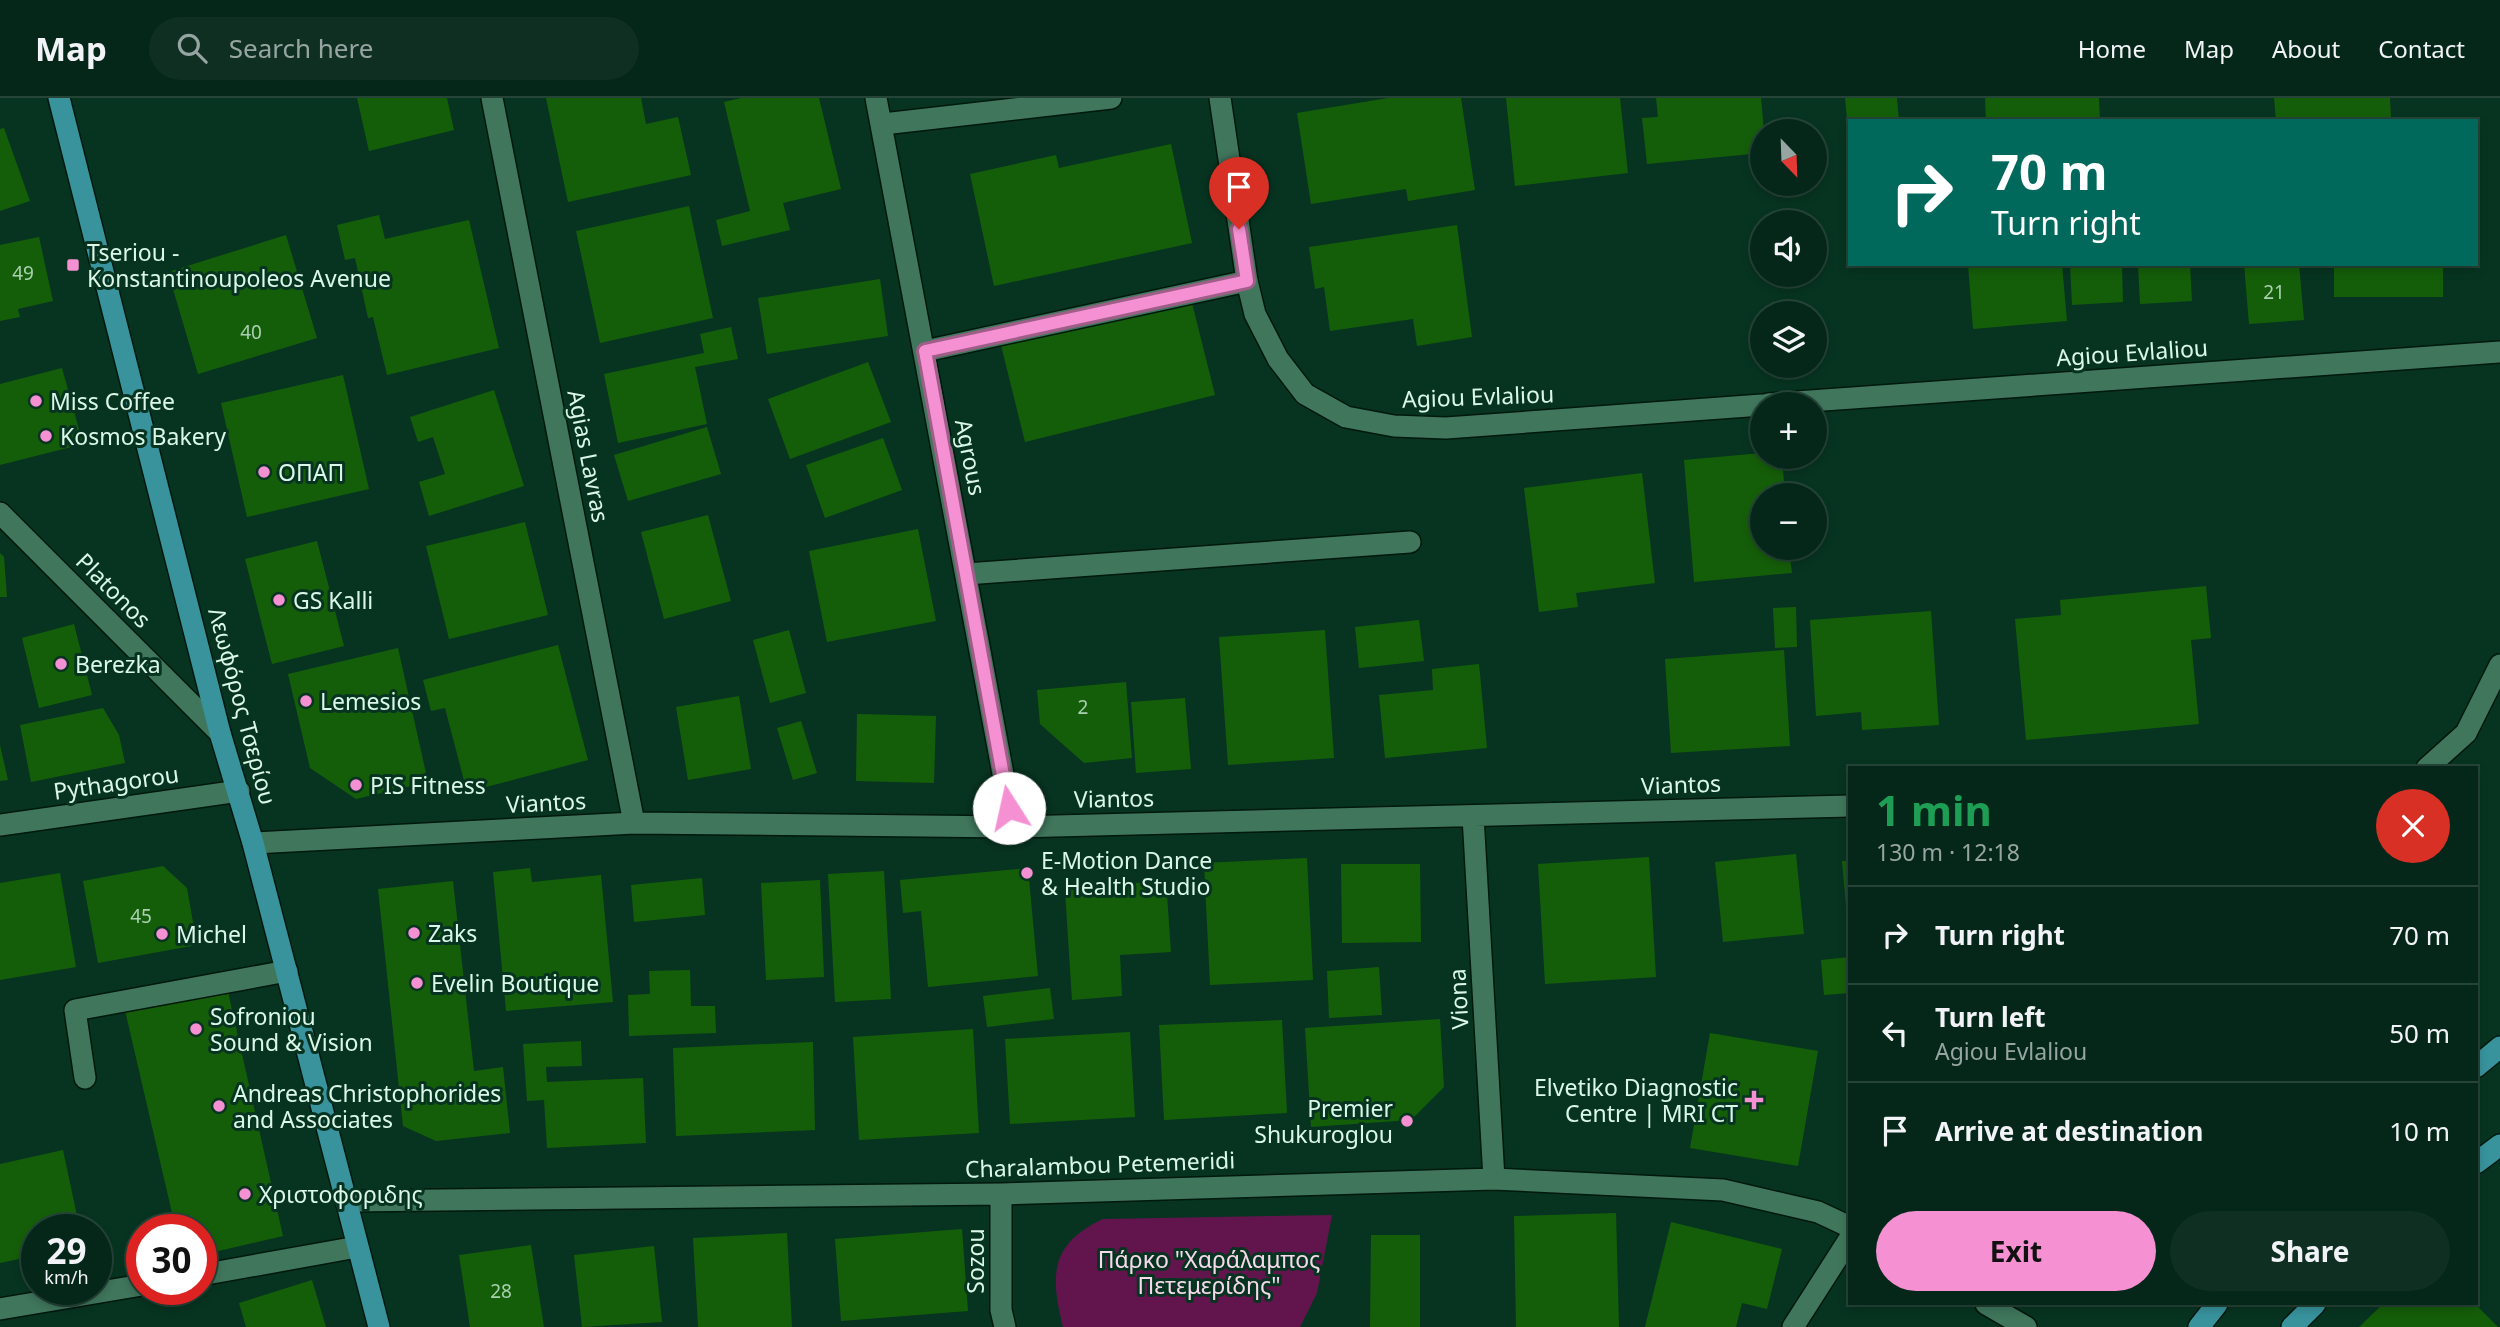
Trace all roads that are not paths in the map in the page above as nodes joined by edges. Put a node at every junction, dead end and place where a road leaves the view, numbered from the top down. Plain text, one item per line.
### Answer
1 (59, 98) edge
2 (492, 98) edge
3 (876, 98) edge
4 (1111, 98) edge
5 (1220, 98) edge
6 (883, 124) junction
7 (1247, 281) junction
8 (925, 351) junction
9 (2500, 352) edge
10 (1827, 400) edge
11 (1750, 406) edge
12 (0, 513) edge
13 (1410, 542) dead end
14 (967, 574) junction
15 (2500, 665) edge
16 (220, 733) junction
17 (2429, 766) edge
18 (239, 791) junction
19 (1848, 806) edge
20 (1473, 816) junction
21 (634, 824) junction
22 (0, 825) edge
23 (1013, 827) junction
24 (253, 843) junction
25 (287, 971) junction
26 (2500, 1047) edge
27 (2478, 1065) edge
28 (85, 1078) dead end
29 (2500, 1145) edge
30 (2478, 1162) edge
31 (1494, 1179) junction
32 (1001, 1194) junction
33 (346, 1201) junction
34 (1848, 1226) edge
35 (1848, 1241) edge
36 (357, 1247) junction
37 (217, 1272) edge
38 (126, 1288) edge
39 (1988, 1305) edge
40 (2216, 1305) edge
41 (2314, 1305) edge
42 (0, 1309) edge
43 (379, 1327) edge
44 (1006, 1327) edge
45 (1793, 1327) edge
46 (2026, 1327) edge
47 (2199, 1327) edge
48 (2292, 1327) edge

1 - 16 main road, Λεωφόρος Τσερίου
2 - 21 street, Agias Lavras
3 - 6 street, Agrous
4 - 6 street
5 - 7 street, Agiou Evlaliou
6 - 8 street, Agrous
7 - 8 street
7 - 11 street, Agiou Evlaliou
8 - 14 street, Agrous
9 - 10 street, Agiou Evlaliou
12 - 16 street, Platonos
13 - 14 street
14 - 23 street, Agrous
15 - 17 street
16 - 18 main road, Λεωφόρος Τσερίου
18 - 22 street, Pythagorou
18 - 24 main road, Λεωφόρος Τσερίου
19 - 20 street, Viantos
20 - 23 street, Viantos
20 - 31 street, Viona
21 - 23 street, Viantos
21 - 24 street, Viantos
24 - 25 main road, Λεωφόρος Τσερίου
25 - 28 street
25 - 33 main road, Λεωφόρος Τσερίου
26 - 27 main road
29 - 30 main road
31 - 32 street, Charalambou Petemeridi
31 - 34 street, Charalambou Petemeridi
32 - 33 street, Charalambou Petemeridi
32 - 44 street, Sozou
33 - 36 main road, Λεωφόρος Τσερίου
35 - 45 street
36 - 37 street
36 - 43 main road, Λεωφόρος Τσερίου
38 - 42 street
39 - 46 street
40 - 47 main road
41 - 48 main road

